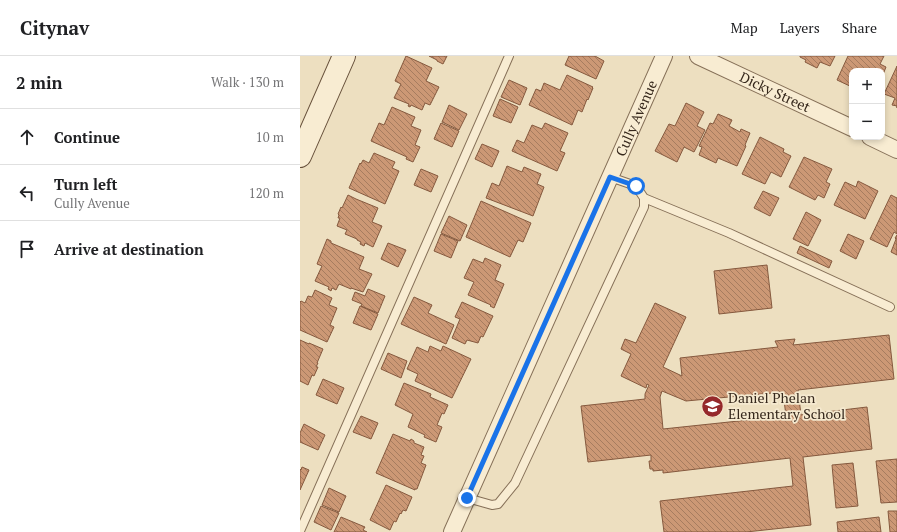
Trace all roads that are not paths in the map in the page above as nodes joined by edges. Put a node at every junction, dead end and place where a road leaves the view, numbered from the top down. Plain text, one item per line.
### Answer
1 (344, 56) edge
2 (509, 56) edge
3 (664, 56) edge
4 (698, 56) edge
5 (849, 127) edge
6 (876, 140) edge
7 (897, 150) edge
8 (300, 156) edge
9 (610, 177) junction
10 (644, 198) junction
11 (890, 307) dead end
12 (467, 498) junction
13 (300, 531) edge
14 (452, 532) edge

1 - 8 main road
2 - 13 lane
3 - 9 street, Cully Avenue
4 - 5 street, Dicky Street
6 - 7 street
9 - 10 lane
9 - 12 street, Cully Avenue
10 - 11 lane
10 - 12 lane
12 - 14 street, Cully Avenue

